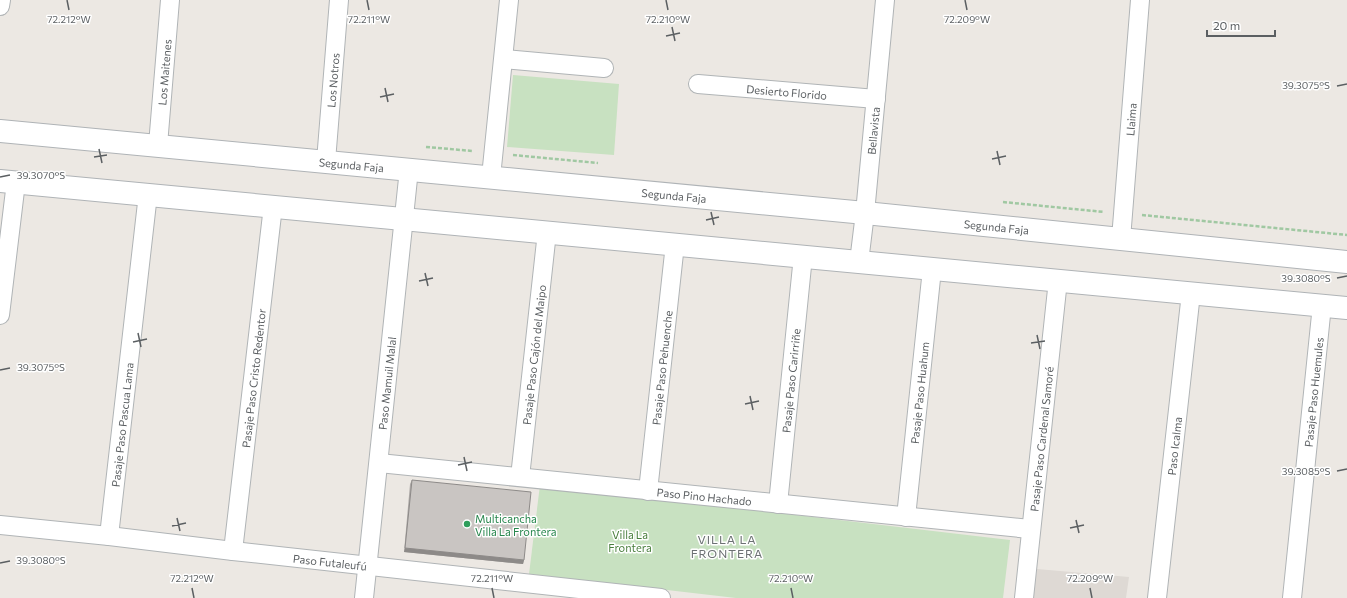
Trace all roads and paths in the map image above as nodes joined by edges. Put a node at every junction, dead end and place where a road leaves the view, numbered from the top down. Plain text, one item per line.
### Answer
1 (1, 0) edge
2 (170, 0) edge
3 (339, 0) edge
4 (509, 0) edge
5 (885, 0) edge
6 (1140, 0) edge
7 (0, 6) edge
8 (504, 59) junction
9 (604, 68) dead end
10 (698, 84) dead end
11 (876, 100) junction
12 (0, 131) edge
13 (158, 145) junction
14 (326, 161) junction
15 (409, 169) junction
16 (491, 177) junction
17 (8, 181) edge
18 (148, 194) junction
19 (272, 206) junction
20 (865, 213) junction
21 (404, 218) junction
22 (547, 232) junction
23 (1122, 239) junction
24 (675, 244) junction
25 (803, 256) junction
26 (859, 262) junction
27 (1347, 262) edge
28 (932, 269) junction
29 (1058, 280) junction
30 (1191, 293) junction
31 (1322, 305) junction
32 (1347, 308) edge
33 (0, 315) edge
34 (378, 463) junction
35 (520, 477) junction
36 (648, 491) junction
37 (778, 504) junction
38 (906, 517) junction
39 (0, 525) edge
40 (1030, 529) junction
41 (109, 536) junction
42 (233, 551) junction
43 (368, 565) junction
44 (364, 598) edge
45 (661, 598) edge
46 (1024, 598) edge
47 (1157, 598) edge
48 (1292, 598) edge

1 - 7 street
2 - 13 street, Los Maitenes
3 - 14 street, Los Notros
4 - 8 street
5 - 11 street, Bellavista
6 - 23 street, Llaima
8 - 9 street
8 - 16 street
10 - 11 street, Desierto Florido
11 - 20 street, Bellavista
12 - 13 main road, Segunda Faja
13 - 14 main road, Segunda Faja
14 - 15 main road, Segunda Faja
15 - 16 main road, Segunda Faja
15 - 21 street, Paso Mamuil Malal
16 - 20 main road, Segunda Faja
17 - 18 main road
17 - 33 street
18 - 19 main road
18 - 41 street, Pasaje Paso Pascua Lama
19 - 21 main road
19 - 42 street, Pasaje Paso Cristo Redentor
20 - 23 main road, Segunda Faja
20 - 26 street, Bellavista
21 - 22 main road
21 - 34 street, Paso Mamuil Malal
22 - 24 main road
22 - 35 street, Pasaje Paso Cajón del Maipo
23 - 27 main road, Segunda Faja
24 - 25 main road
24 - 36 street, Pasaje Paso Pehuenche
25 - 26 main road
25 - 37 street, Pasaje Paso Carirriñe
26 - 28 main road
28 - 29 main road
28 - 38 street, Pasaje Paso Huahum
29 - 30 main road
29 - 40 street, Pasaje Paso Cardenal Samoré
30 - 31 main road
30 - 47 street, Paso Icalma
31 - 32 main road
31 - 48 street, Pasaje Paso Huemules
34 - 35 street, Paso Pino Hachado
34 - 43 street, Paso Mamuil Malal
35 - 36 street, Paso Pino Hachado
36 - 37 street, Paso Pino Hachado
37 - 38 street, Paso Pino Hachado
38 - 40 street, Paso Pino Hachado
39 - 41 street, Paso Futaleufú
40 - 46 street, Pasaje Paso Cardenal Samoré
41 - 42 street, Paso Futaleufú
42 - 43 street, Paso Futaleufú
43 - 44 street, Paso Mamuil Malal
43 - 45 street, Paso Futaleufú

